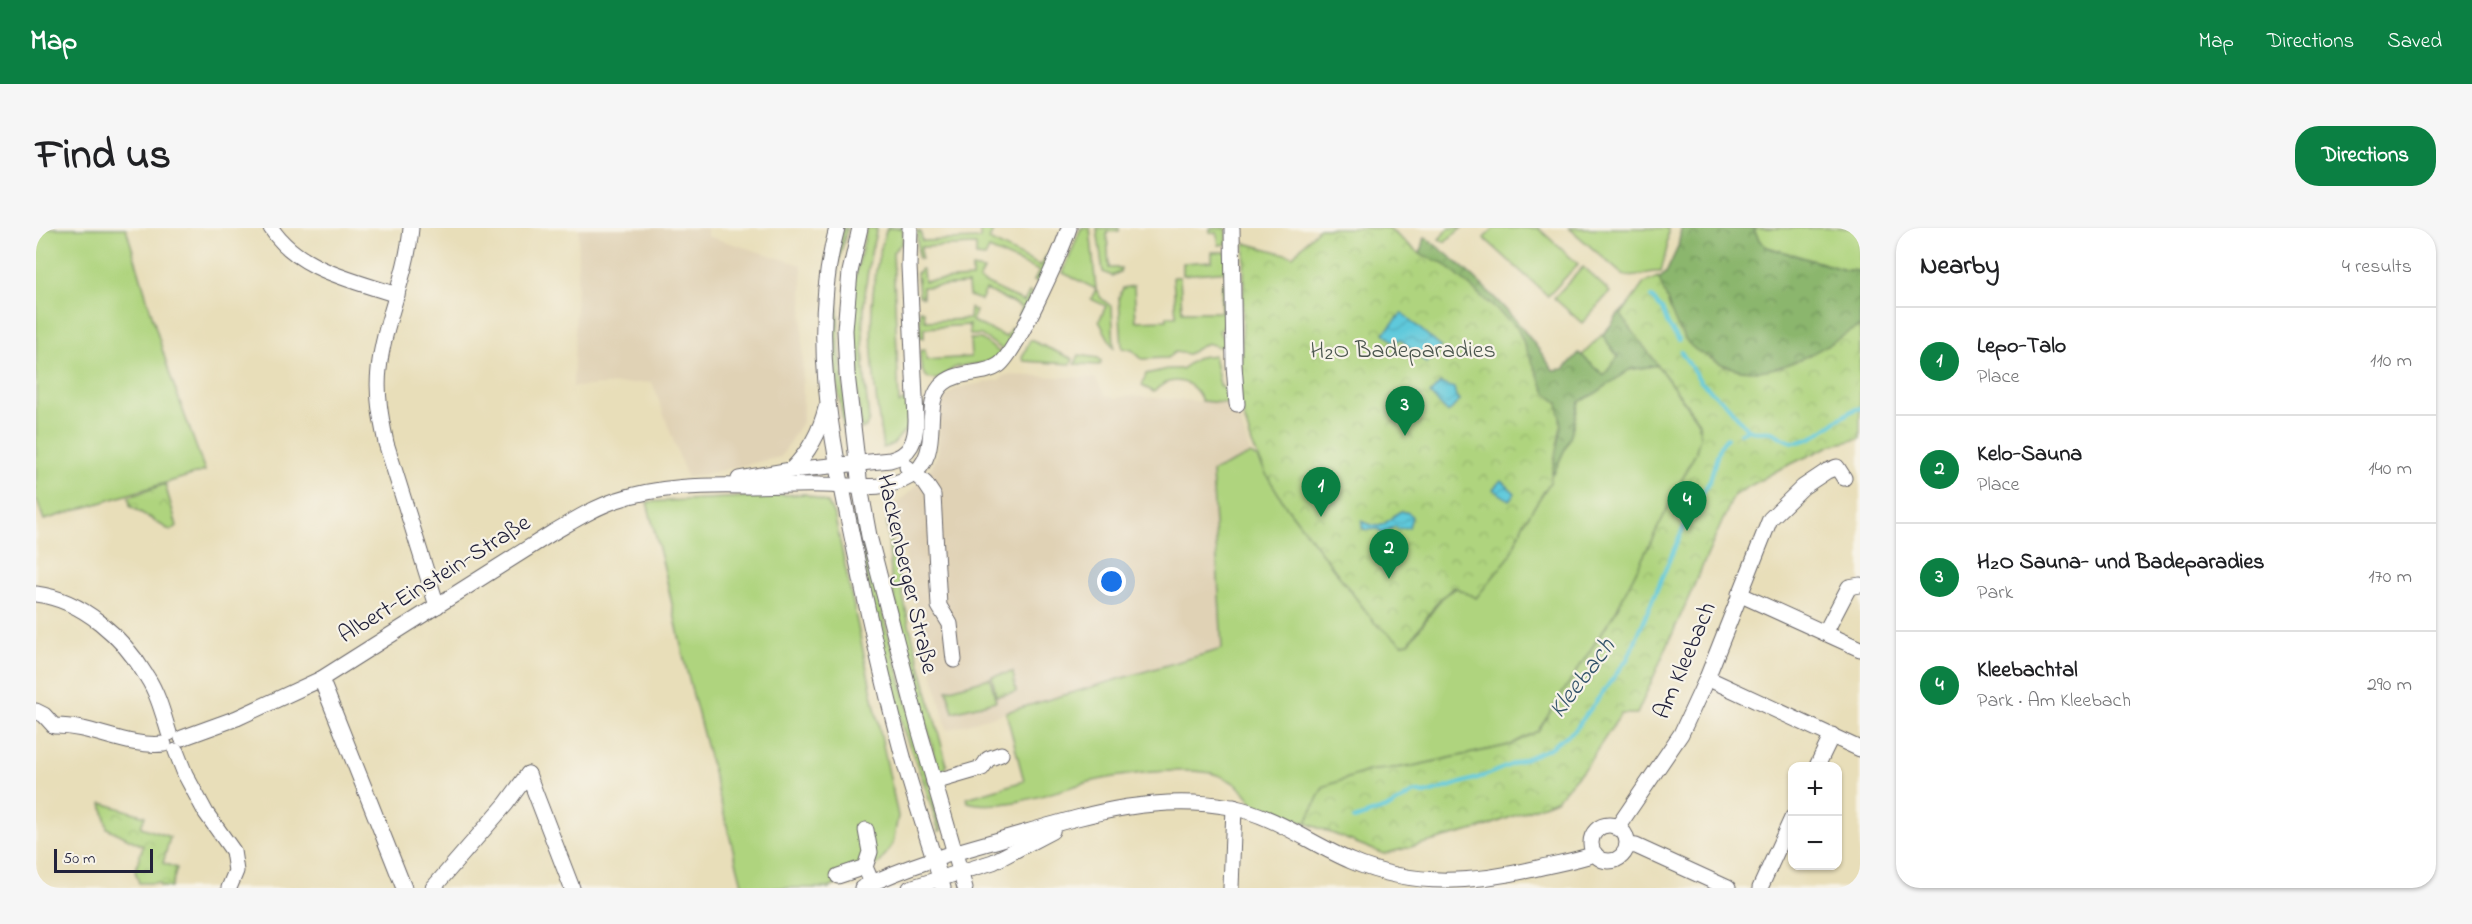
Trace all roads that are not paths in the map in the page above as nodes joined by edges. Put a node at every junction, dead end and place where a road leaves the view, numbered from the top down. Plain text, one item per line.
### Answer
1 (271, 228) edge
2 (411, 228) edge
3 (837, 228) edge
4 (860, 228) edge
5 (910, 228) edge
6 (1068, 228) edge
7 (1232, 228) edge
8 (397, 295) junction
9 (915, 379) junction
10 (944, 383) junction
11 (827, 402) junction
12 (1237, 404) dead end
13 (896, 459) junction
14 (858, 464) junction
15 (837, 465) junction
16 (791, 470) junction
17 (914, 472) junction
18 (1844, 477) dead end
19 (719, 484) junction
20 (842, 486) junction
21 (860, 487) junction
22 (1860, 585) edge
23 (36, 594) edge
24 (1739, 594) junction
25 (437, 606) junction
26 (1825, 633) junction
27 (1860, 649) edge
28 (954, 660) dead end
29 (1707, 678) junction
30 (321, 679) junction
31 (36, 711) edge
32 (1832, 735) junction
33 (173, 741) junction
34 (1860, 749) edge
35 (1001, 754) dead end
36 (1819, 762) edge
37 (934, 782) junction
38 (1234, 807) junction
39 (1081, 817) junction
40 (1788, 827) edge
41 (1617, 828) junction
42 (866, 830) dead end
43 (1627, 844) junction
44 (955, 852) junction
45 (1595, 854) junction
46 (934, 858) junction
47 (865, 867) junction
48 (960, 872) junction
49 (838, 876) dead end
50 (942, 884) edge
51 (867, 885) edge
52 (229, 888) edge
53 (404, 888) edge
54 (433, 888) edge
55 (572, 888) edge
56 (910, 888) edge
57 (965, 888) edge
58 (1231, 888) edge
59 (1728, 888) edge
60 (1760, 888) edge

1 - 8 street
2 - 8 street
3 - 11 street, Hackenberger Straße
4 - 14 street, Hackenberger Straße
5 - 9 street
6 - 10 street
7 - 12 street
8 - 25 street
9 - 10 street
9 - 13 street
10 - 17 street
11 - 15 street, Hackenberger Straße
11 - 16 street
13 - 14 street, Albert-Einstein-Straße
13 - 17 street
14 - 15 street, Albert-Einstein-Straße
14 - 21 street, Hackenberger Straße
15 - 16 street, Albert-Einstein-Straße
15 - 20 street, Hackenberger Straße
16 - 19 street, Albert-Einstein-Straße
17 - 21 street, Albert-Einstein-Straße
17 - 28 street
18 - 24 street, Am Kleebach
19 - 20 street, Albert-Einstein-Straße
19 - 25 street, Albert-Einstein-Straße
20 - 21 street, Albert-Einstein-Straße
20 - 46 street, Hackenberger Straße
21 - 37 street, Hackenberger Straße
22 - 26 street
23 - 33 street
24 - 26 street
24 - 29 street, Am Kleebach
25 - 30 street, Albert-Einstein-Straße
26 - 27 street
29 - 32 street
29 - 41 street, Am Kleebach
30 - 33 street, Albert-Einstein-Straße
30 - 53 street
31 - 33 street
32 - 34 street
32 - 36 street
33 - 52 street
35 - 37 street
37 - 44 street, Hackenberger Straße
38 - 39 street
38 - 45 street
38 - 58 street
39 - 44 street
39 - 48 street
40 - 60 street
41 - 43 street
41 - 45 street
42 - 47 street
43 - 45 street
43 - 59 street
44 - 46 street
44 - 48 street, Hackenberger Straße
46 - 50 street, Hackenberger Straße
46 - 51 street
47 - 49 street
47 - 51 street
48 - 50 street
48 - 57 street, Hackenberger Straße
50 - 56 street
54 - 55 street

